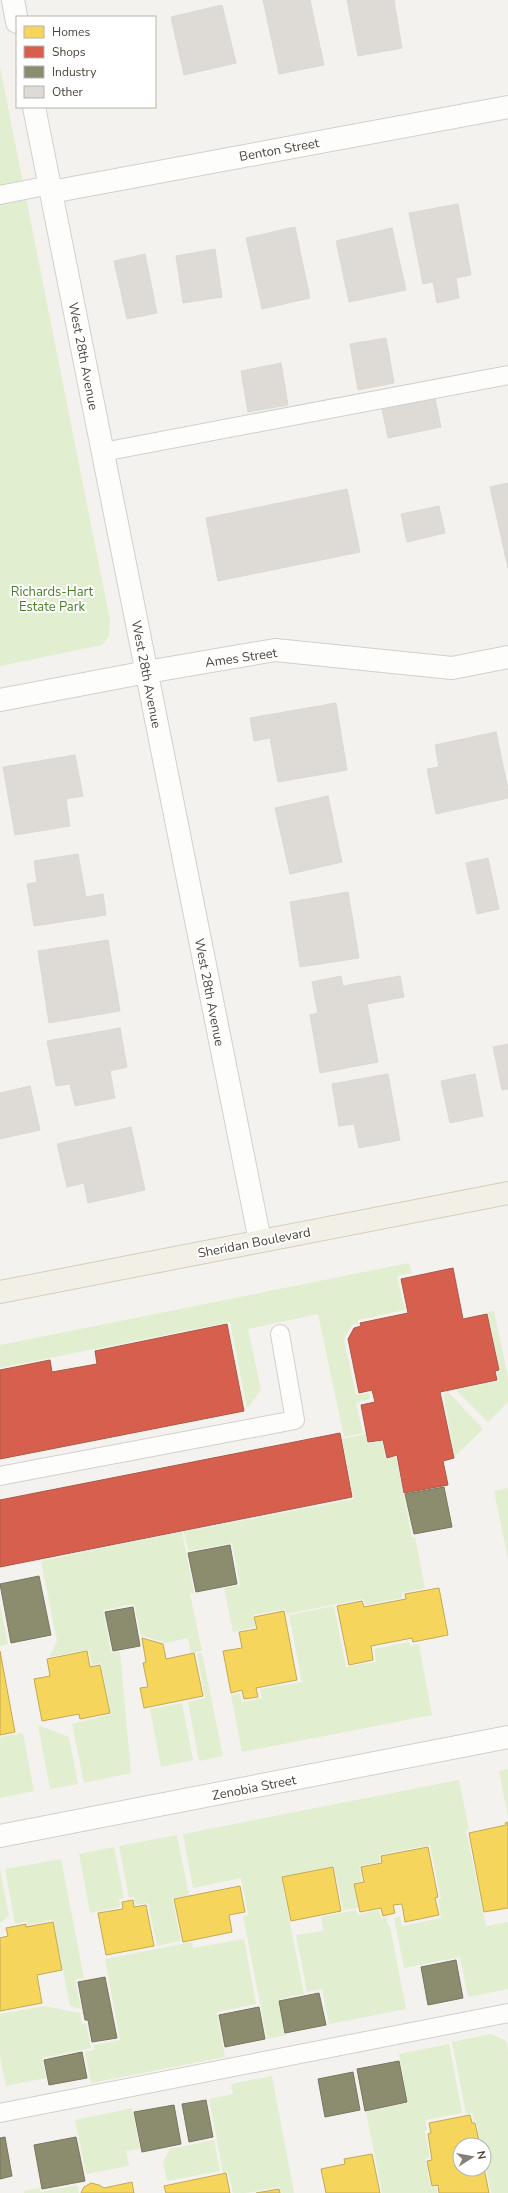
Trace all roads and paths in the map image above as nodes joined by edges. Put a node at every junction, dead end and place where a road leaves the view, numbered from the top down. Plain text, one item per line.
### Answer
1 (13, 0) edge
2 (16, 16) edge
3 (508, 107) edge
4 (34, 108) edge
5 (50, 188) junction
6 (0, 195) edge
7 (508, 375) edge
8 (103, 452) junction
9 (508, 657) edge
10 (146, 672) junction
11 (0, 700) edge
12 (508, 1193) edge
13 (260, 1241) junction
14 (0, 1292) edge
15 (280, 1334) dead end
16 (0, 1476) edge
17 (508, 1737) edge
18 (0, 1836) edge
19 (508, 2013) edge
20 (0, 2113) edge

1 - 2 street
3 - 5 street, Benton Street
4 - 5 street, West 28th Avenue
5 - 6 lane
5 - 8 street, West 28th Avenue
7 - 8 lane
8 - 10 street, West 28th Avenue
9 - 10 street, Ames Street
10 - 11 street, Ames Street
10 - 13 street, West 28th Avenue
12 - 13 main road, Sheridan Boulevard
13 - 14 main road, Sheridan Boulevard
15 - 16 lane
17 - 18 street, Zenobia Street
19 - 20 lane

